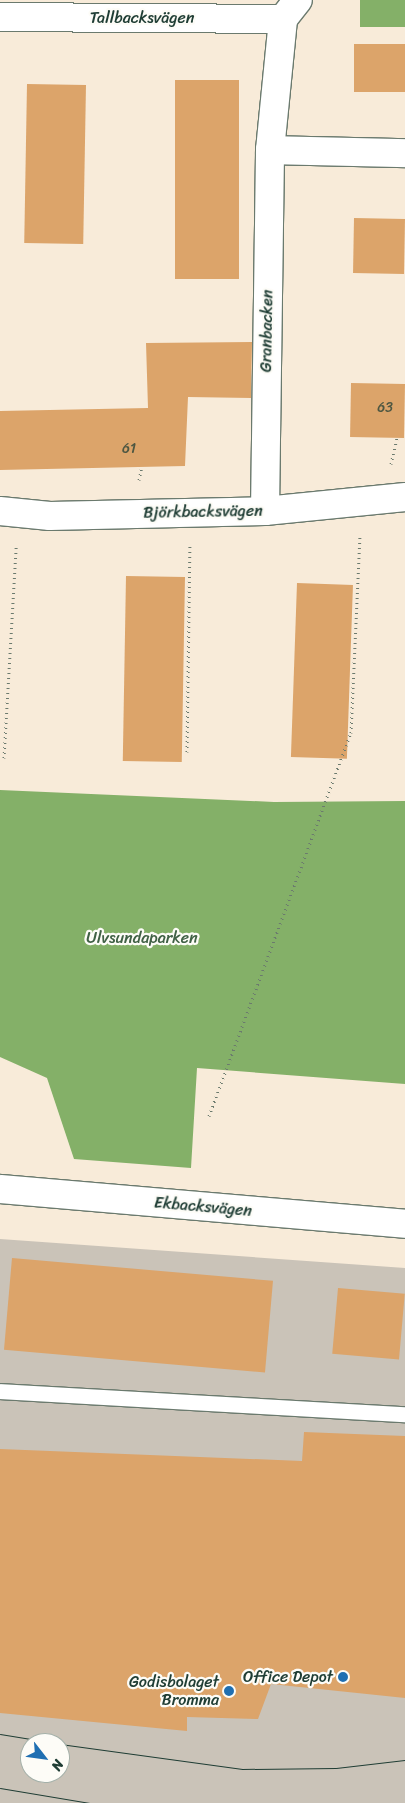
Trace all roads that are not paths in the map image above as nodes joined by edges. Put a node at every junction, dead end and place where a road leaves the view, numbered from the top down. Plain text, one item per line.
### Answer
1 (291, 9) edge
2 (0, 17) edge
3 (270, 150) junction
4 (405, 153) edge
5 (405, 496) edge
6 (0, 511) edge
7 (265, 511) junction
8 (0, 1190) edge
9 (405, 1224) edge
10 (0, 1391) edge
11 (405, 1414) edge

1 - 2 street, Tallbacksvägen
1 - 3 street, Granbacken
3 - 4 street
3 - 7 street, Granbacken
5 - 7 street, Björkbacksvägen
6 - 7 street, Björkbacksvägen
8 - 9 street, Ekbacksvägen
10 - 11 lane

